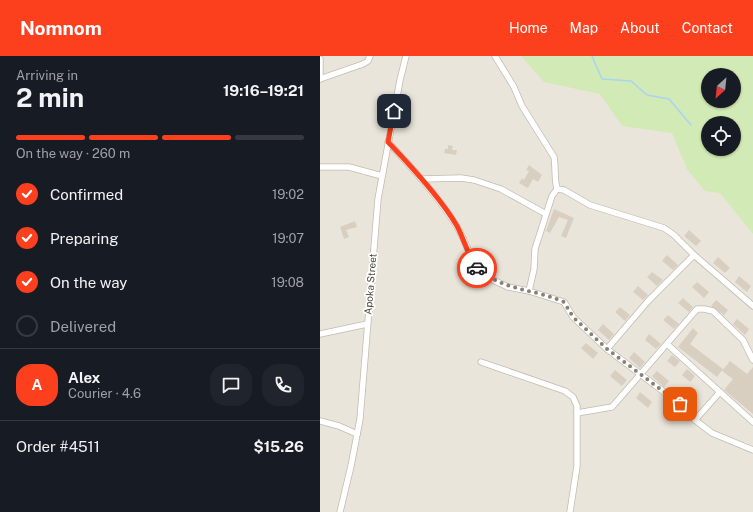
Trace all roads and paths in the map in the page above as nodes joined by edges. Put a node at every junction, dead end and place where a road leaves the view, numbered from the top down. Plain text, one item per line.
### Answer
1 (370, 56) edge
2 (406, 56) edge
3 (495, 56) edge
4 (320, 59) edge
5 (320, 79) edge
6 (388, 142) junction
7 (320, 167) edge
8 (382, 176) junction
9 (421, 178) junction
10 (557, 189) junction
11 (546, 214) junction
12 (694, 255) junction
13 (529, 291) junction
14 (753, 306) edge
15 (367, 324) junction
16 (320, 334) edge
17 (667, 344) junction
18 (607, 349) junction
19 (753, 360) edge
20 (481, 362) dead end
21 (640, 374) junction
22 (720, 392) junction
23 (577, 413) junction
24 (696, 420) junction
25 (320, 421) edge
26 (753, 422) edge
27 (357, 434) junction
28 (753, 450) edge
29 (340, 512) edge
30 (570, 512) edge

1 - 5 street
2 - 6 street, Apoka Street
3 - 10 street
4 - 5 street
6 - 8 street, Apoka Street
6 - 9 street
7 - 8 street
8 - 15 street, Apoka Street
9 - 11 street
9 - 13 street
10 - 11 street
10 - 12 street
11 - 13 street
12 - 14 street
12 - 18 street
13 - 18 street
15 - 16 street
15 - 27 street, Apoka Street
17 - 19 street
17 - 21 street
17 - 22 street
18 - 21 street
20 - 23 street
21 - 23 street
21 - 24 street
22 - 24 street
22 - 26 street
23 - 30 street
24 - 28 street
25 - 27 street
27 - 29 street, Apoka Street

